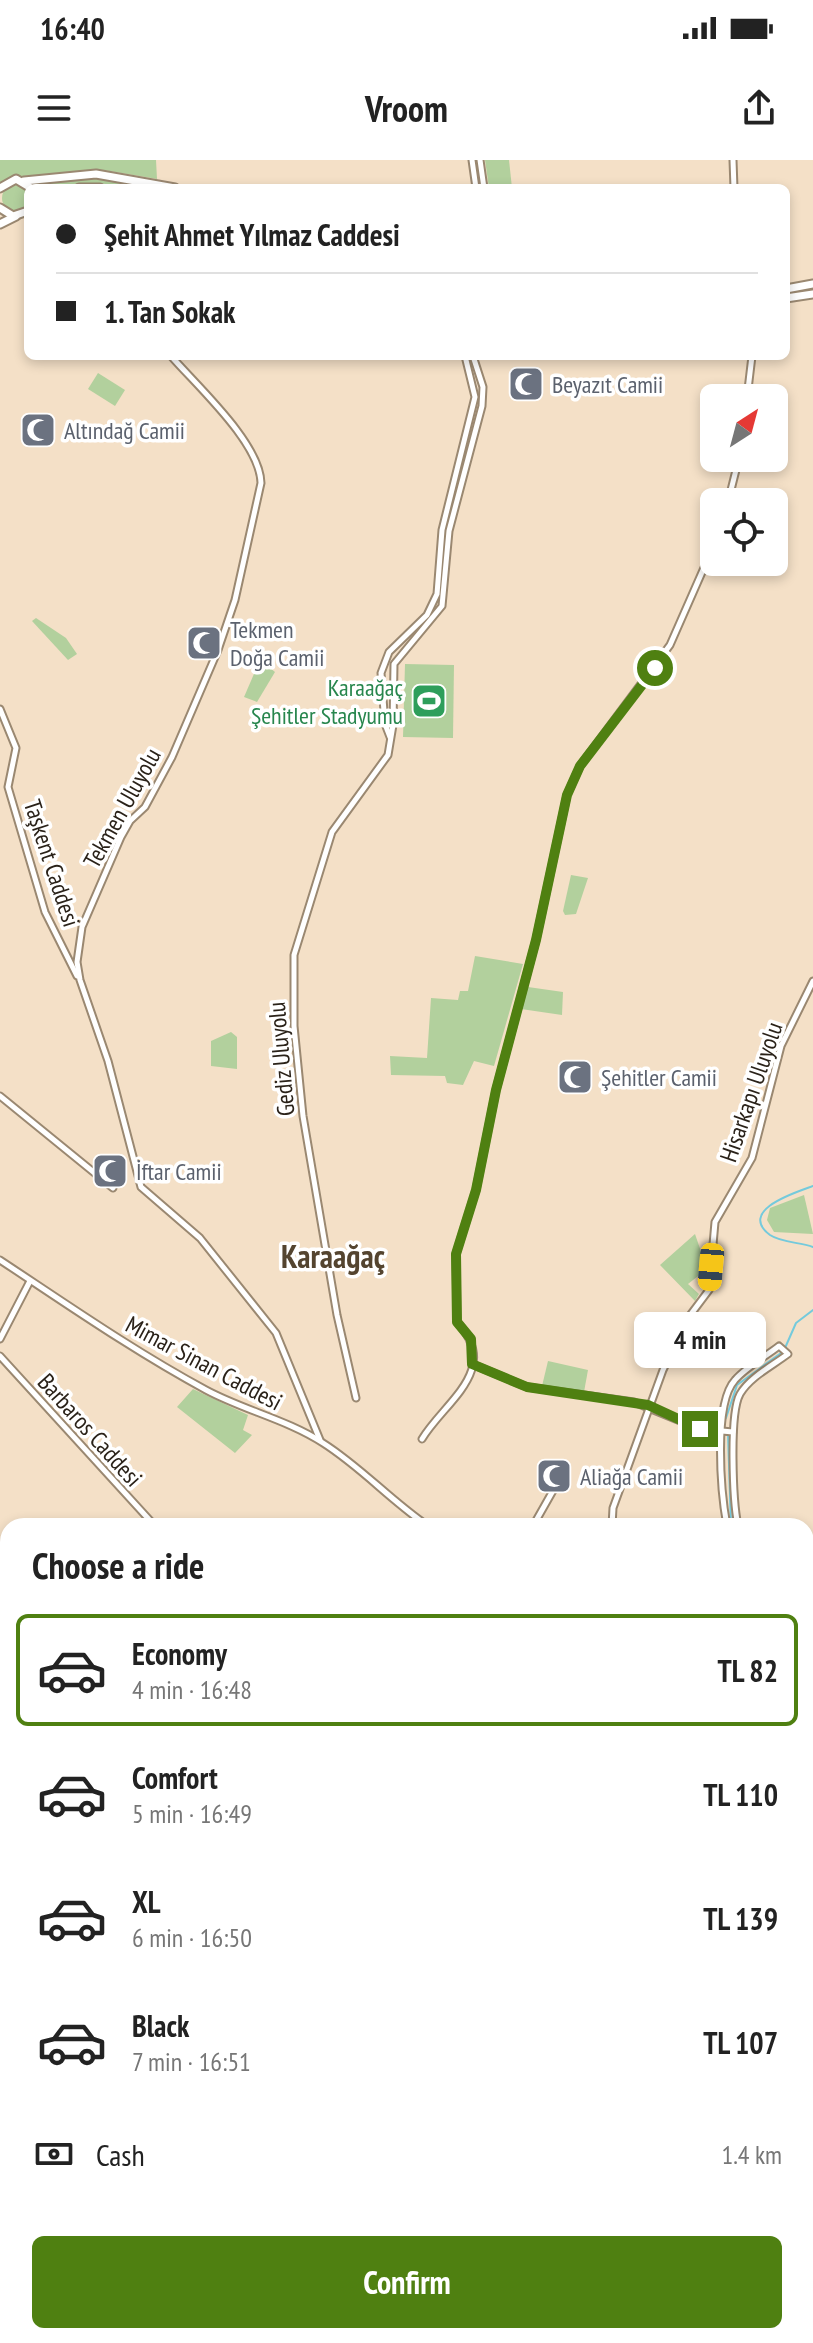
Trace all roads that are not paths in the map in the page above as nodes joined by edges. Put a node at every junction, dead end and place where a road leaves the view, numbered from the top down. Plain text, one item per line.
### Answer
1 (472, 160) edge
2 (480, 160) edge
3 (733, 160) edge
4 (24, 181) junction
5 (27, 184) edge
6 (152, 184) edge
7 (475, 184) edge
8 (483, 184) edge
9 (734, 184) edge
10 (0, 187) edge
11 (0, 208) edge
12 (24, 215) edge
13 (0, 224) edge
14 (813, 284) edge
15 (790, 288) edge
16 (813, 294) edge
17 (790, 297) edge
18 (174, 360) edge
19 (466, 360) edge
20 (474, 360) edge
21 (752, 360) edge
22 (749, 384) edge
23 (448, 502) junction
24 (456, 504) junction
25 (700, 576) edge
26 (0, 709) edge
27 (390, 738) junction
28 (80, 980) junction
29 (813, 981) edge
30 (0, 1096) edge
31 (113, 1188) dead end
32 (0, 1260) edge
33 (30, 1281) junction
34 (0, 1339) edge
35 (0, 1356) edge
36 (472, 1364) junction
37 (356, 1398) dead end
38 (648, 1405) junction
39 (720, 1422) junction
40 (733, 1423) junction
41 (733, 1432) junction
42 (721, 1433) junction
43 (422, 1439) dead end
44 (320, 1440) junction
45 (563, 1473) dead end
46 (148, 1518) edge
47 (417, 1518) edge
48 (538, 1518) edge
49 (612, 1518) edge
50 (726, 1518) edge
51 (738, 1518) edge

1 - 7 street
2 - 8 street
3 - 9 street
4 - 5 main road
4 - 6 main road
4 - 10 main road
11 - 12 main road
12 - 13 main road
14 - 15 main road
16 - 17 main road
18 - 28 street, Tekmen Uluyolu
19 - 23 street
20 - 24 street, Gediz Uluyolu
21 - 22 street
23 - 24 street
23 - 27 street
24 - 27 street, Gediz Uluyolu
25 - 36 street
26 - 28 street, Taşkent Caddesi
27 - 37 street, Gediz Uluyolu
28 - 44 street, Tekmen Uluyolu
29 - 38 street, Hisarkapı Uluyolu
30 - 31 street
32 - 33 street, Mimar Sinan Caddesi
33 - 34 street
33 - 44 street, Mimar Sinan Caddesi
35 - 46 street, Barbaros Caddesi
36 - 38 street
36 - 43 street
38 - 42 street
38 - 49 street, Hisarkapı Uluyolu
39 - 40 street
39 - 40 street
39 - 42 street
40 - 41 street
41 - 42 street
41 - 51 street
42 - 50 street
44 - 47 street, Mimar Sinan Caddesi
45 - 48 street

